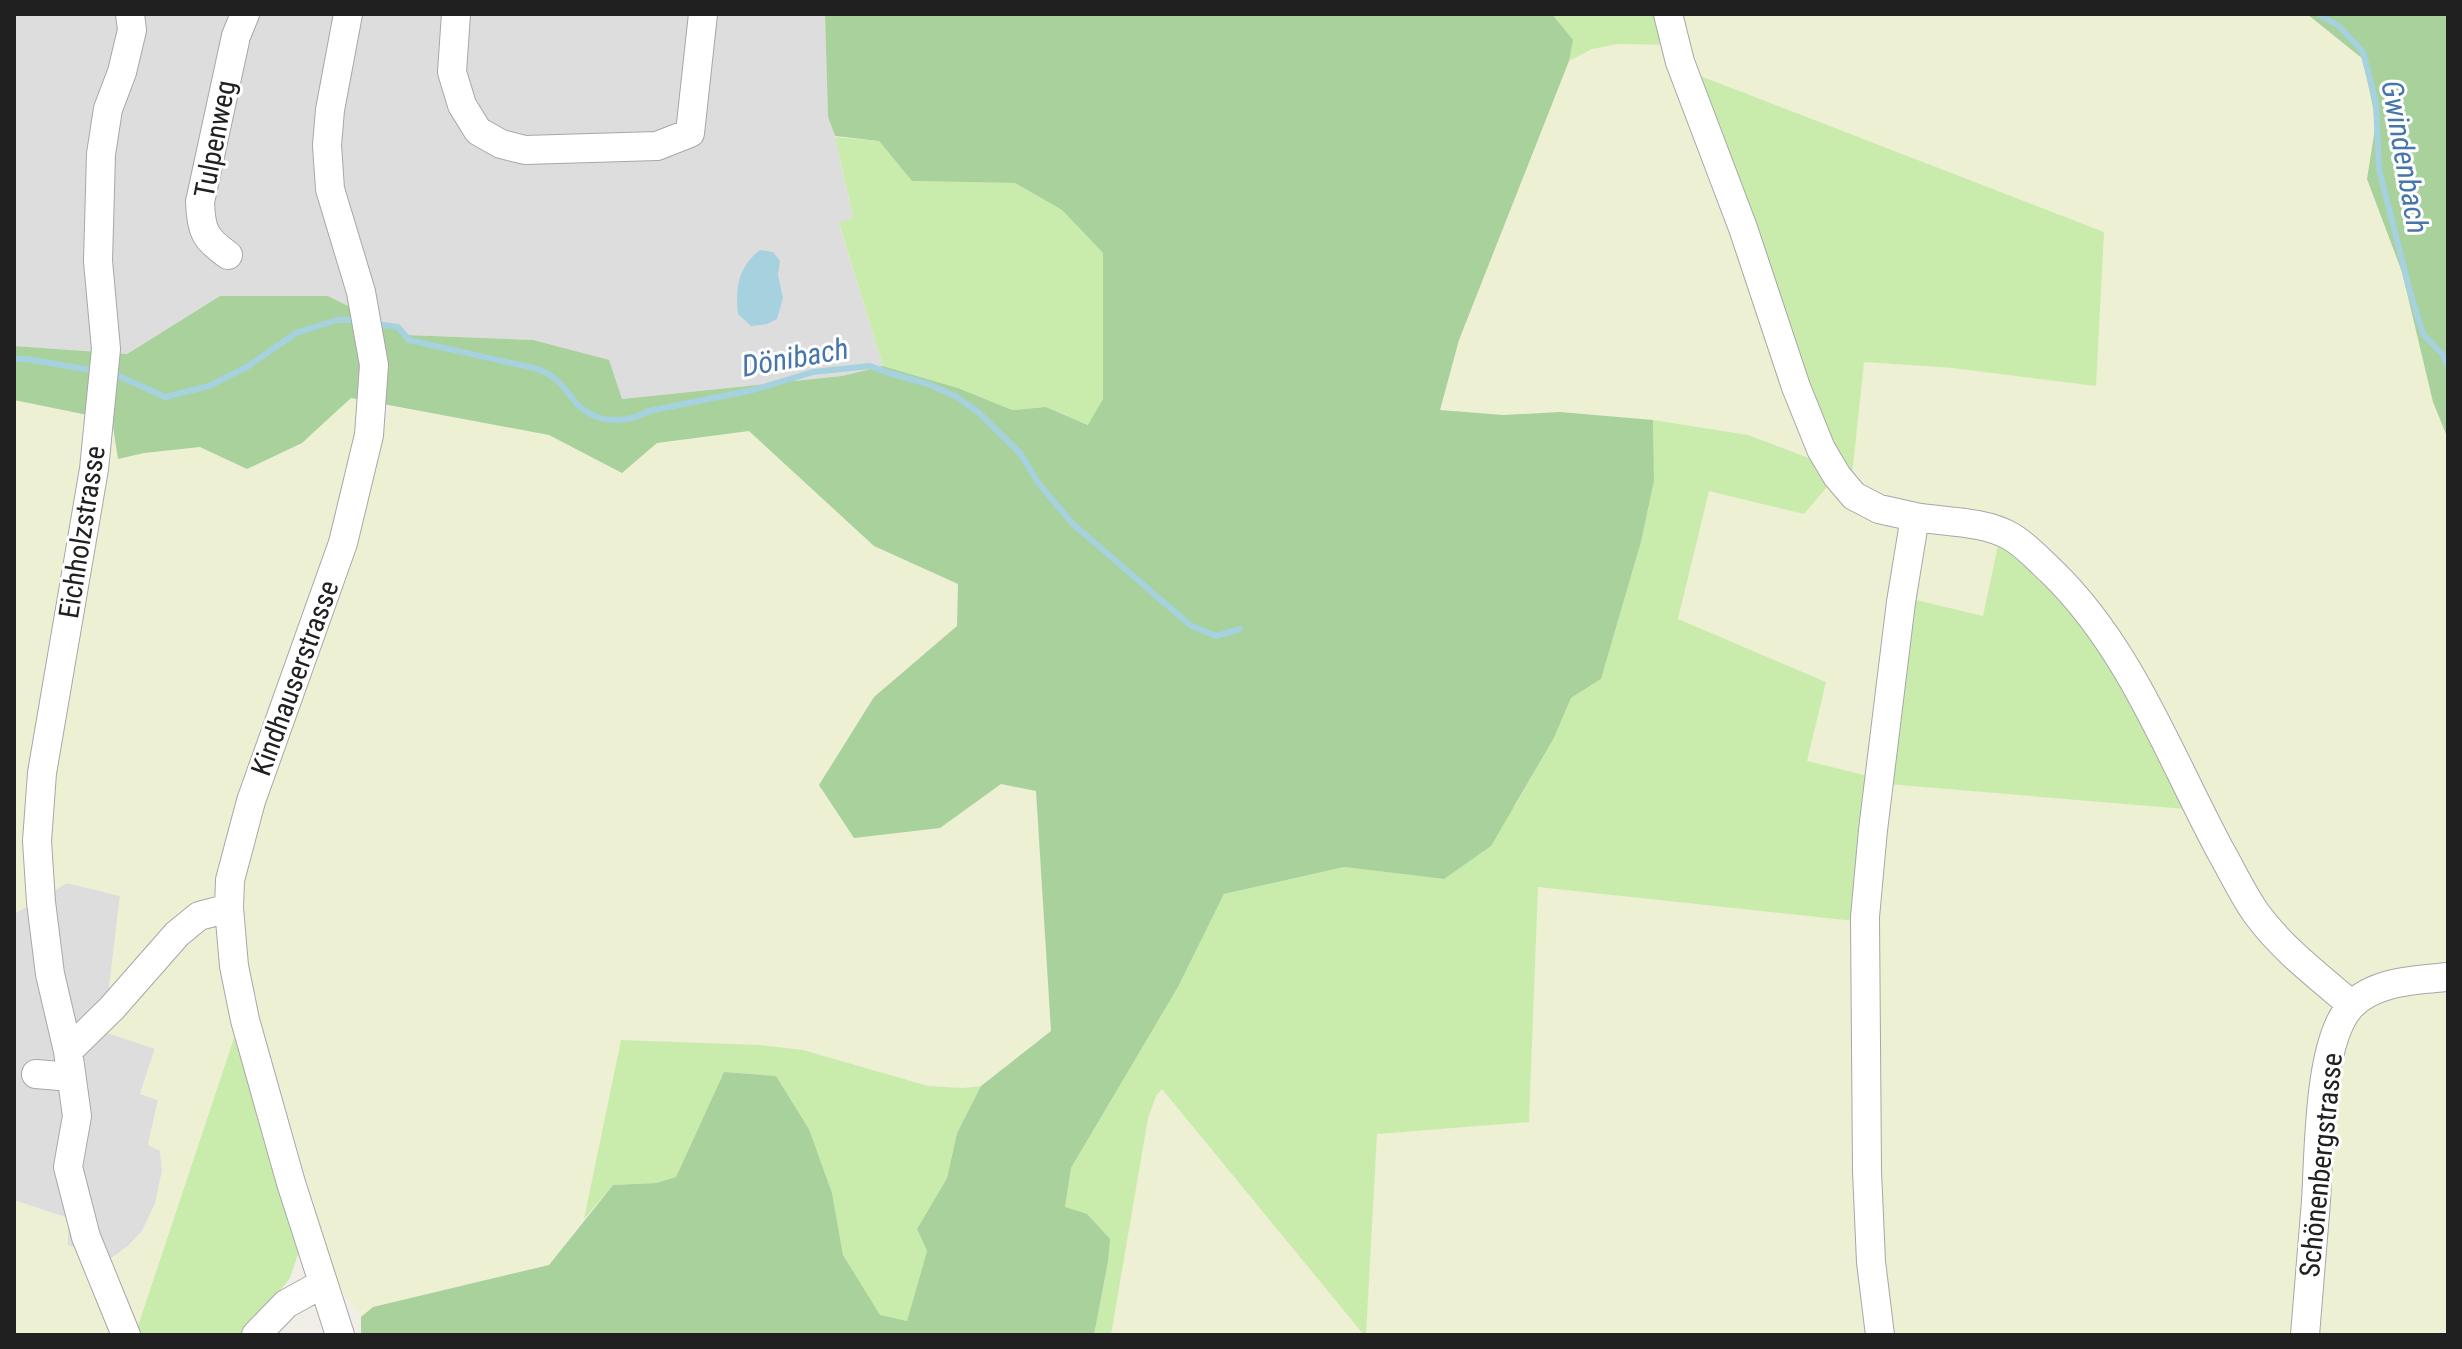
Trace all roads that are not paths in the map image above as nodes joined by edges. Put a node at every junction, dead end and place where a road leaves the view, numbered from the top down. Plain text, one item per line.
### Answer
1 (130, 14) edge
2 (245, 14) edge
3 (348, 14) edge
4 (456, 14) edge
5 (703, 14) edge
6 (1668, 14) edge
7 (228, 255) dead end
8 (1915, 517) junction
9 (229, 908) junction
10 (2448, 977) edge
11 (2352, 1005) junction
12 (70, 1064) junction
13 (36, 1074) dead end
14 (322, 1284) junction
15 (126, 1335) edge
16 (256, 1335) edge
17 (340, 1335) edge
18 (1880, 1335) edge
19 (2305, 1335) edge

1 - 12 street, Eichholzstrasse
2 - 7 street, Tulpenweg
3 - 9 street, Kindhauserstrasse
4 - 5 street
6 - 8 street
8 - 11 street
8 - 18 street
9 - 12 street
9 - 14 street, Kindhauserstrasse
10 - 11 street
11 - 19 street, Schönenbergstrasse
12 - 13 street
12 - 15 street, Eichholzstrasse
14 - 16 street
14 - 17 street, Kindhauserstrasse

